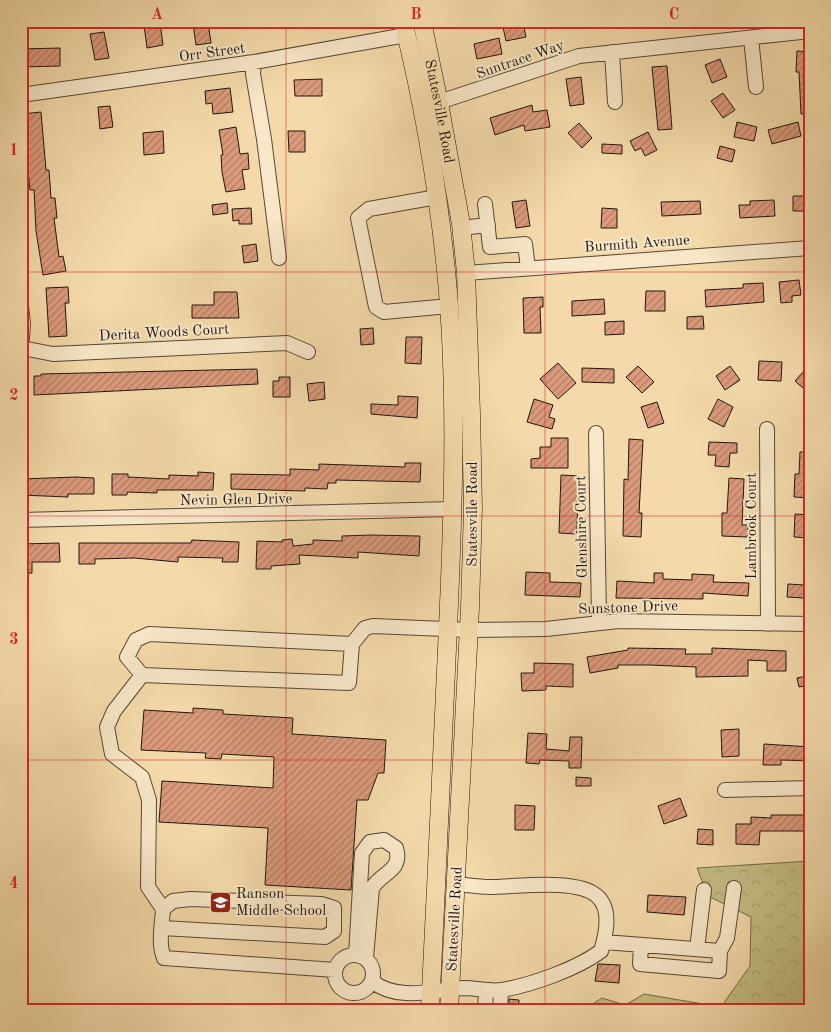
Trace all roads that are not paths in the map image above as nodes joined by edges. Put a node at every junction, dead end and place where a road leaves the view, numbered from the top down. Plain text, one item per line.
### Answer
1 (422, 21) edge
2 (405, 28) edge
3 (810, 31) edge
4 (751, 38) junction
5 (612, 52) junction
6 (254, 62) junction
7 (756, 87) dead end
8 (21, 95) edge
9 (615, 102) dead end
10 (439, 103) junction
11 (422, 108) junction
12 (437, 197) junction
13 (485, 204) dead end
14 (488, 226) junction
15 (461, 228) junction
16 (506, 246) junction
17 (810, 248) edge
18 (279, 258) dead end
19 (528, 268) junction
20 (508, 269) junction
21 (466, 273) junction
22 (21, 306) edge
23 (449, 306) junction
24 (22, 349) edge
25 (308, 352) dead end
26 (767, 429) dead end
27 (596, 433) dead end
28 (452, 509) junction
29 (21, 520) edge
30 (599, 621) junction
31 (768, 624) junction
32 (810, 624) edge
33 (448, 629) junction
34 (469, 630) junction
35 (352, 644) junction
36 (142, 675) junction
37 (810, 788) edge
38 (725, 790) dead end
39 (456, 884) junction
40 (734, 888) dead end
41 (704, 890) dead end
42 (163, 909) junction
43 (162, 928) junction
44 (604, 942) junction
45 (641, 945) junction
46 (697, 949) junction
47 (720, 951) junction
48 (361, 956) junction
49 (335, 970) junction
50 (372, 981) junction
51 (501, 990) junction
52 (450, 991) junction
53 (486, 991) junction
54 (430, 993) junction
55 (430, 1011) edge
56 (449, 1011) edge
57 (485, 1011) edge
58 (500, 1011) edge

1 - 10 main road, Statesville Road
2 - 6 street, Orr Street
2 - 11 main road, Statesville Road
3 - 4 street, Suntrace Way
4 - 5 street, Suntrace Way
4 - 7 street
5 - 9 street
5 - 10 street, Suntrace Way
6 - 8 street, Orr Street
6 - 18 street
10 - 11 street, Suntrace Way
10 - 15 main road, Statesville Road
11 - 12 main road, Statesville Road
12 - 23 main road, Statesville Road
12 - 23 street
13 - 14 street
14 - 15 street
14 - 16 street
15 - 21 main road, Statesville Road
16 - 19 street
16 - 20 street
17 - 19 street, Burmith Avenue
19 - 20 street, Burmith Avenue
20 - 21 street, Burmith Avenue
21 - 34 main road, Statesville Road
22 - 24 street
23 - 28 main road, Statesville Road
24 - 25 street, Derita Woods Court
26 - 31 street, Lambrook Court
27 - 30 street, Glenshire Court
28 - 29 street, Nevin Glen Drive
28 - 33 main road, Statesville Road
30 - 31 street, Sunstone Drive
30 - 34 street, Sunstone Drive
31 - 32 street, Sunstone Drive
33 - 34 street, Sunstone Drive
33 - 35 street, Sunstone Drive
33 - 54 main road, Statesville Road
34 - 39 main road, Statesville Road
35 - 36 street
35 - 36 street
36 - 42 street
37 - 38 street
39 - 44 street
39 - 52 main road, Statesville Road
40 - 47 street
41 - 46 street
42 - 43 street
42 - 43 street
43 - 49 street
44 - 45 street
44 - 51 street
45 - 46 street
45 - 47 street
46 - 47 street
48 - 48 street
48 - 49 street
48 - 50 street
49 - 50 street
50 - 54 street
51 - 53 street
51 - 58 street
52 - 53 street
52 - 54 street
52 - 56 main road, Statesville Road
53 - 57 street
54 - 55 main road, Statesville Road

